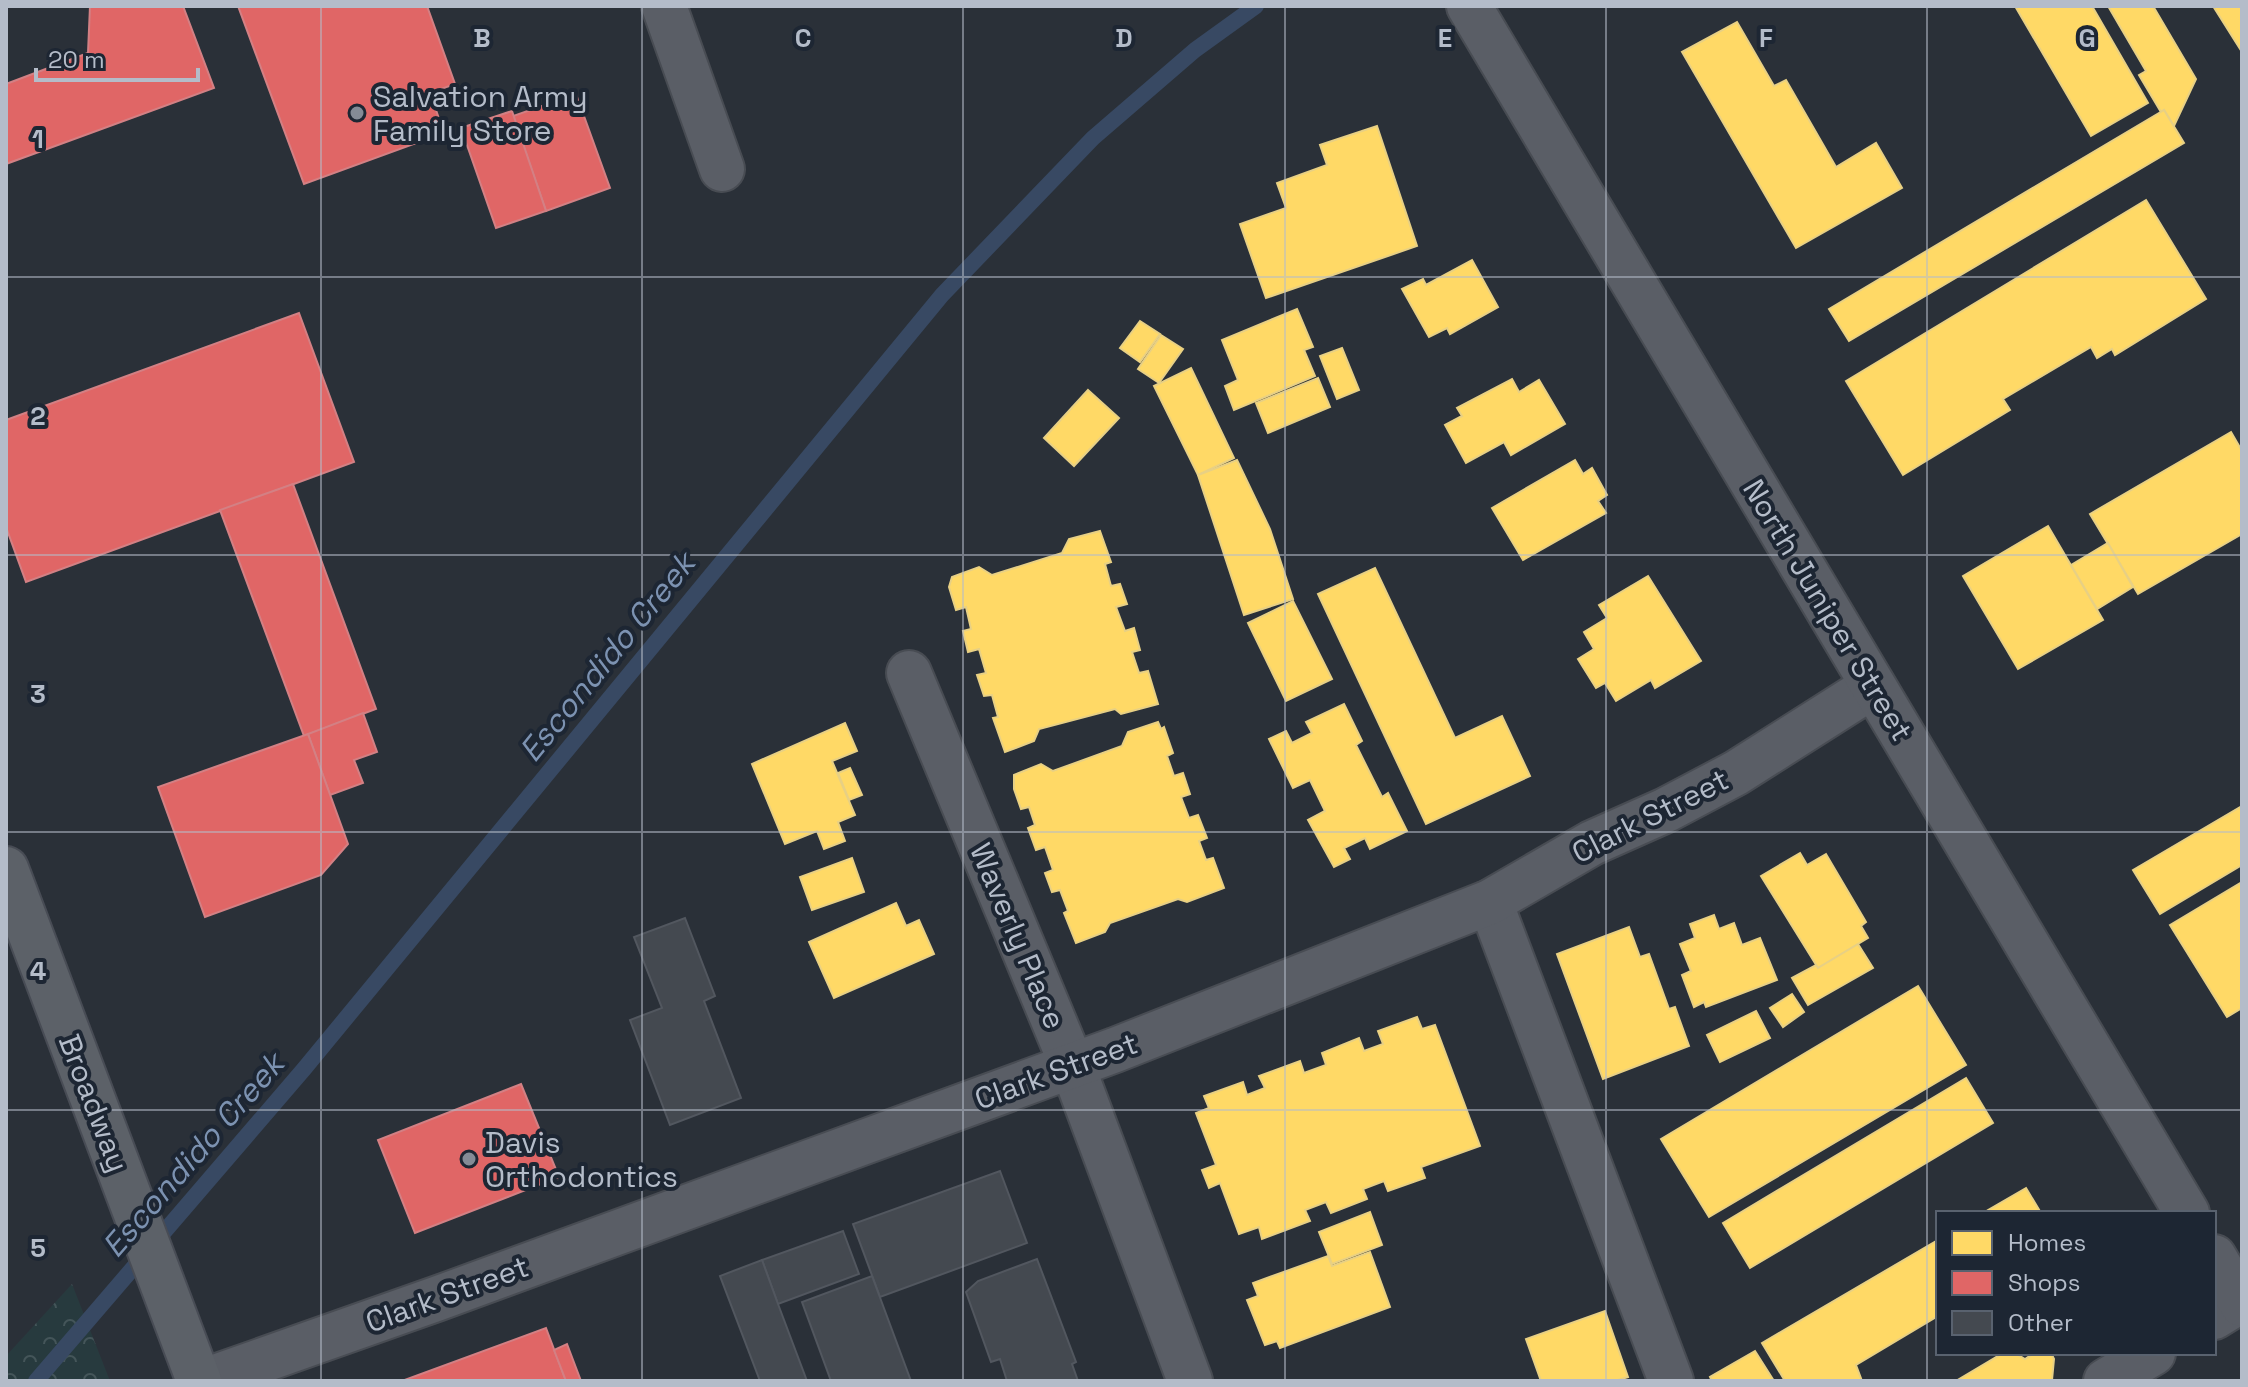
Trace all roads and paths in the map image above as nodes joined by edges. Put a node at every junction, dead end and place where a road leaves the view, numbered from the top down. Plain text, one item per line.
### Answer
1 (664, 6) edge
2 (1469, 6) edge
3 (722, 169) dead end
4 (909, 673) dead end
5 (1873, 686) junction
6 (6, 869) edge
7 (1490, 902) junction
8 (1072, 1065) junction
9 (2186, 1211) edge
10 (2216, 1263) edge
11 (2232, 1308) edge
12 (2150, 1355) edge
13 (201, 1381) edge
14 (1190, 1381) edge
15 (1671, 1381) edge
16 (2106, 1381) edge

1 - 3 street
2 - 5 street, North Juniper Street
4 - 8 street, Waverly Place
5 - 7 street, Clark Street
5 - 9 street, North Juniper Street
6 - 13 main road, Broadway
7 - 8 street, Clark Street
7 - 15 street
8 - 13 street, Clark Street
8 - 14 street, Waverly Place
10 - 11 street
12 - 16 street

